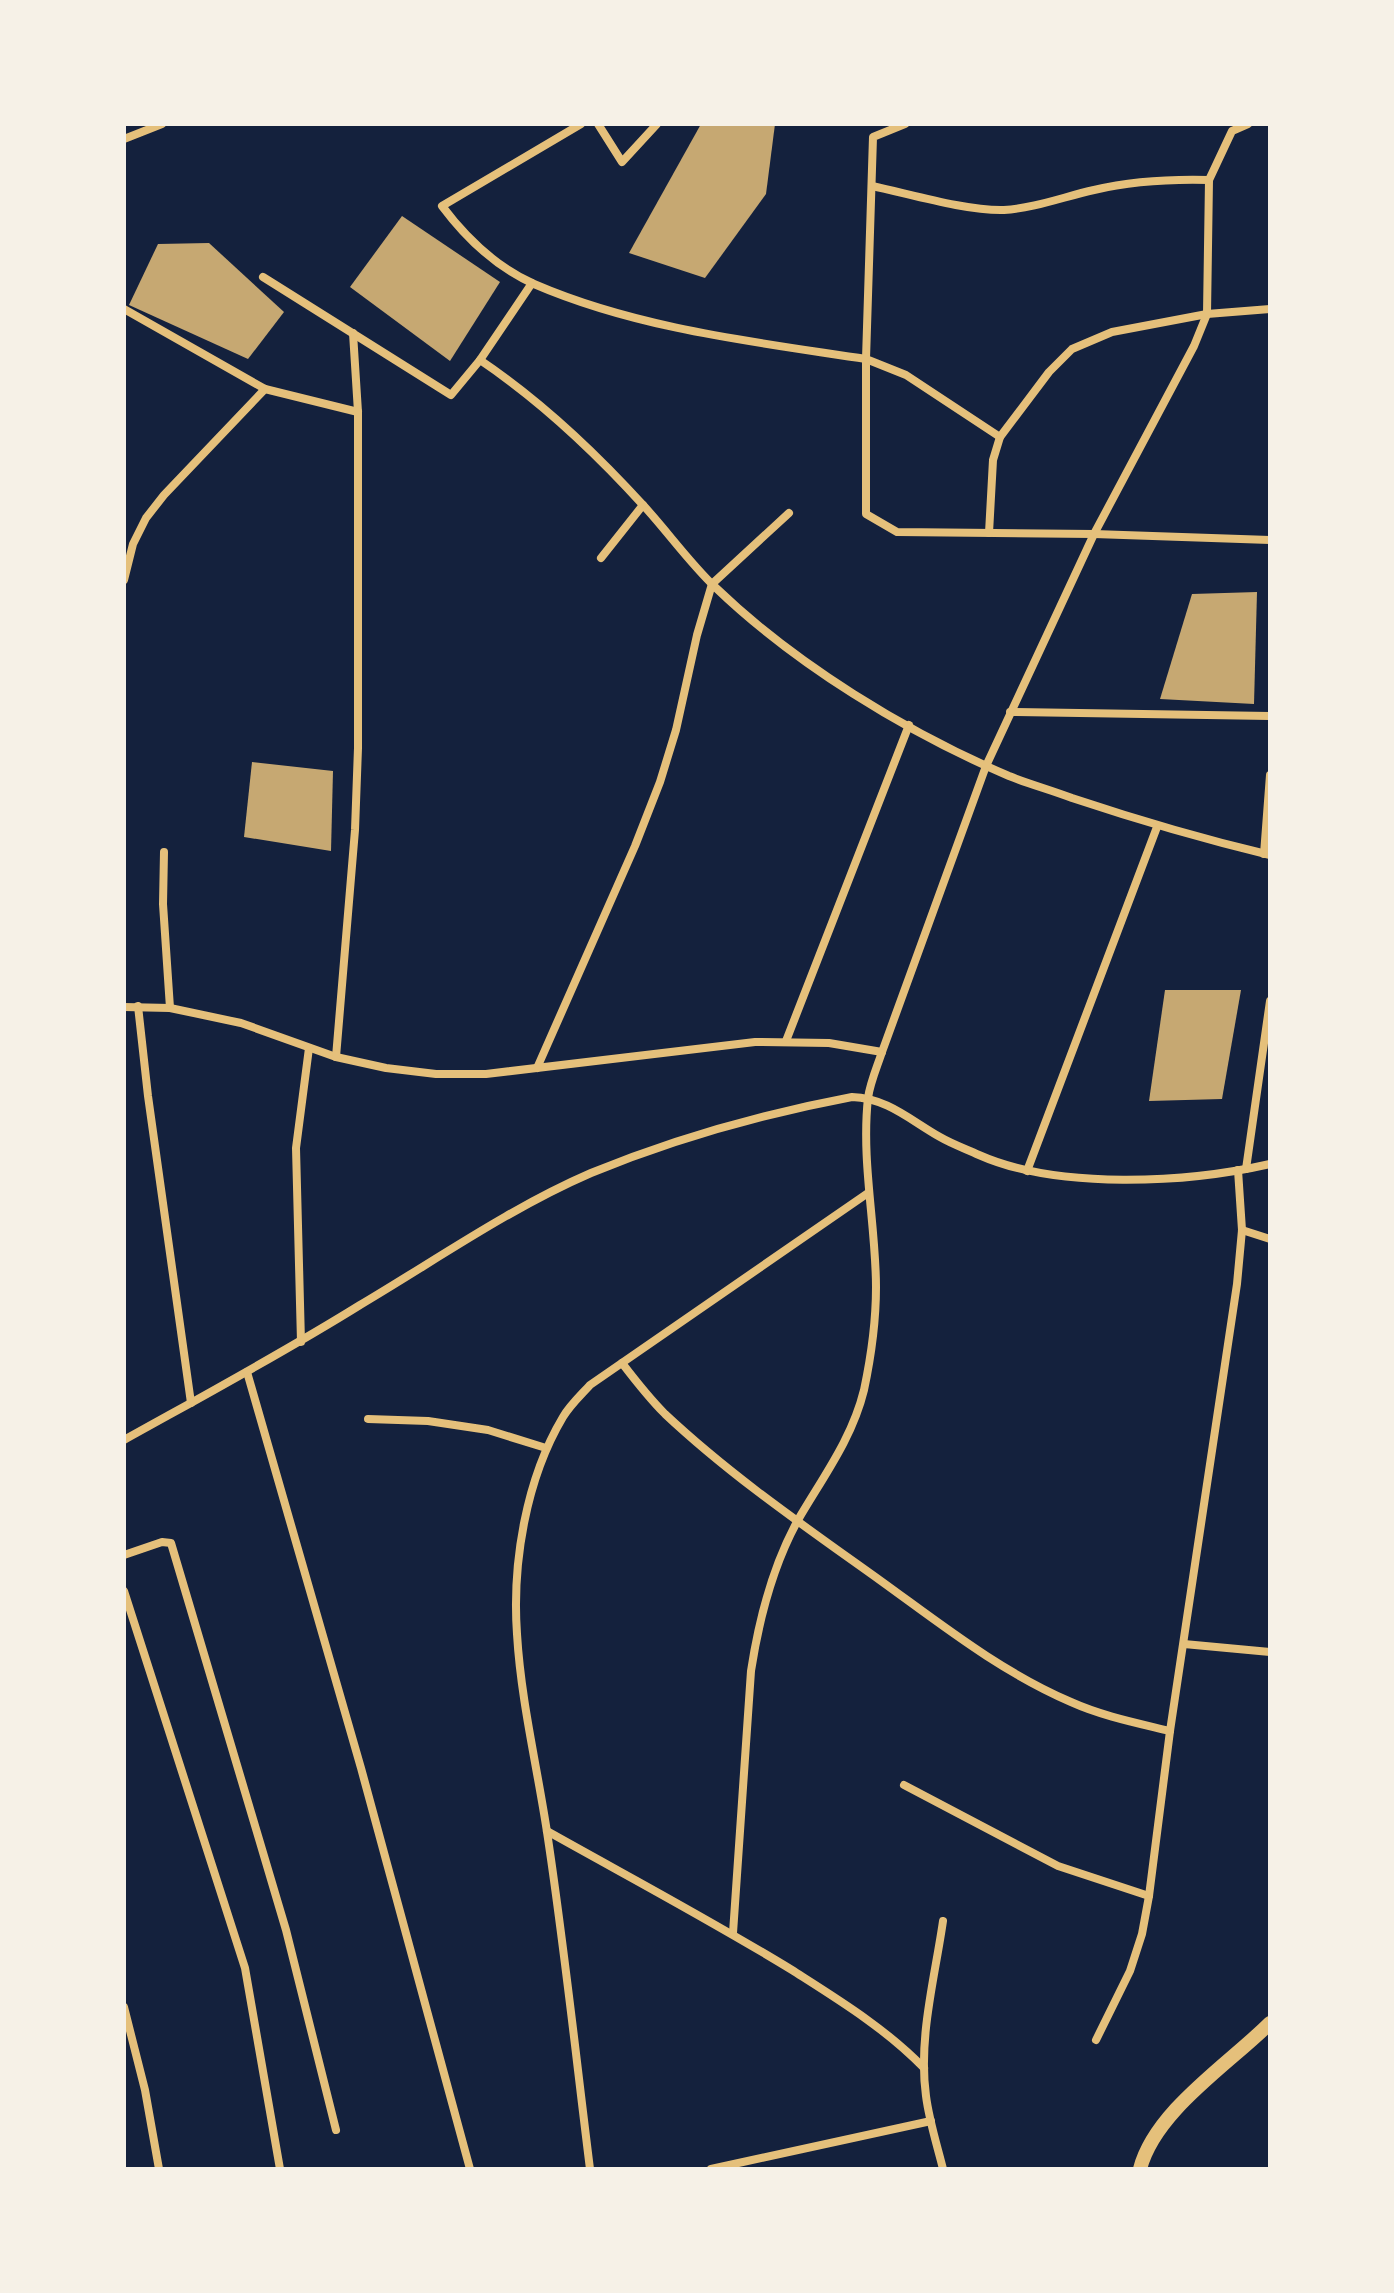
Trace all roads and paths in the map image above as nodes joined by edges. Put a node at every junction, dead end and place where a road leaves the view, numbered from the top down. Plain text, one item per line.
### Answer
1 (162, 124) edge
2 (581, 124) edge
3 (598, 124) edge
4 (657, 124) edge
5 (874, 124) edge
6 (905, 124) edge
7 (1248, 124) edge
8 (873, 137) junction
9 (124, 139) edge
10 (1209, 180) junction
11 (872, 186) junction
12 (263, 277) dead end
13 (532, 283) junction
14 (124, 309) edge
15 (1270, 309) edge
16 (1207, 314) junction
17 (353, 333) junction
18 (866, 359) junction
19 (480, 360) junction
20 (265, 389) junction
21 (358, 412) junction
22 (1000, 437) junction
23 (643, 505) junction
24 (789, 513) dead end
25 (989, 533) junction
26 (1094, 534) junction
27 (1270, 540) edge
28 (601, 558) dead end
29 (124, 580) edge
30 (712, 584) junction
31 (1010, 712) junction
32 (1270, 716) edge
33 (909, 725) junction
34 (986, 766) junction
35 (1270, 775) edge
36 (1157, 827) junction
37 (164, 852) dead end
38 (1267, 854) edge
39 (1270, 1001) edge
40 (138, 1006) junction
41 (124, 1007) edge
42 (170, 1008) junction
43 (786, 1041) junction
44 (309, 1048) junction
45 (882, 1052) junction
46 (336, 1057) junction
47 (537, 1068) junction
48 (868, 1098) junction
49 (1270, 1164) edge
50 (1242, 1170) junction
51 (1027, 1171) junction
52 (868, 1193) junction
53 (1242, 1230) junction
54 (1270, 1239) edge
55 (301, 1342) junction
56 (622, 1363) junction
57 (247, 1372) junction
58 (191, 1403) junction
59 (368, 1419) dead end
60 (124, 1440) edge
61 (546, 1448) junction
62 (798, 1521) junction
63 (124, 1555) edge
64 (124, 1591) edge
65 (1184, 1644) junction
66 (1270, 1652) edge
67 (1170, 1731) junction
68 (904, 1785) dead end
69 (547, 1831) junction
70 (1149, 1896) junction
71 (943, 1921) dead end
72 (733, 1933) junction
73 (124, 2007) edge
74 (1270, 2023) edge
75 (1096, 2040) dead end
76 (924, 2068) junction
77 (931, 2121) junction
78 (336, 2130) dead end
79 (159, 2169) edge
80 (280, 2169) edge
81 (470, 2169) edge
82 (590, 2169) edge
83 (711, 2169) edge
84 (943, 2169) edge
85 (1140, 2169) edge

1 - 9 street
2 - 13 street
3 - 4 street
5 - 8 street
6 - 8 street
7 - 10 street
8 - 11 street
10 - 11 street
10 - 16 street
11 - 18 street
12 - 17 street
13 - 18 street
13 - 19 street
14 - 20 street
15 - 16 street
16 - 22 street
16 - 26 street
17 - 19 street
17 - 21 street
18 - 22 street
18 - 25 street
19 - 23 street
20 - 21 street
20 - 29 street
21 - 46 street
22 - 25 street
23 - 28 street
23 - 30 street
24 - 30 street
25 - 26 street
26 - 27 street
26 - 31 street
30 - 33 street
30 - 47 street
31 - 32 street
31 - 34 street
33 - 34 street
33 - 43 street
34 - 36 street
34 - 45 street
35 - 38 street
36 - 38 street
36 - 51 street
37 - 42 street
39 - 50 street
40 - 41 street
40 - 42 street
40 - 58 street
42 - 44 street
43 - 45 street
43 - 47 street
44 - 46 street
44 - 55 street
45 - 48 street
46 - 47 street
48 - 51 street
48 - 52 street
48 - 55 street
49 - 50 street
50 - 51 street
50 - 53 street
52 - 56 street
52 - 62 street
53 - 54 street
53 - 65 street
55 - 57 street
56 - 61 street
56 - 62 street
57 - 58 street
57 - 81 street
58 - 60 street
59 - 61 street
61 - 69 street
62 - 67 street
62 - 72 street
63 - 78 street
64 - 80 street
65 - 66 street
65 - 67 street
67 - 70 street
68 - 70 street
69 - 72 street
69 - 82 street
70 - 75 street
71 - 76 street
72 - 76 street
73 - 79 street
74 - 85 street
76 - 77 street
77 - 83 street
77 - 84 street

